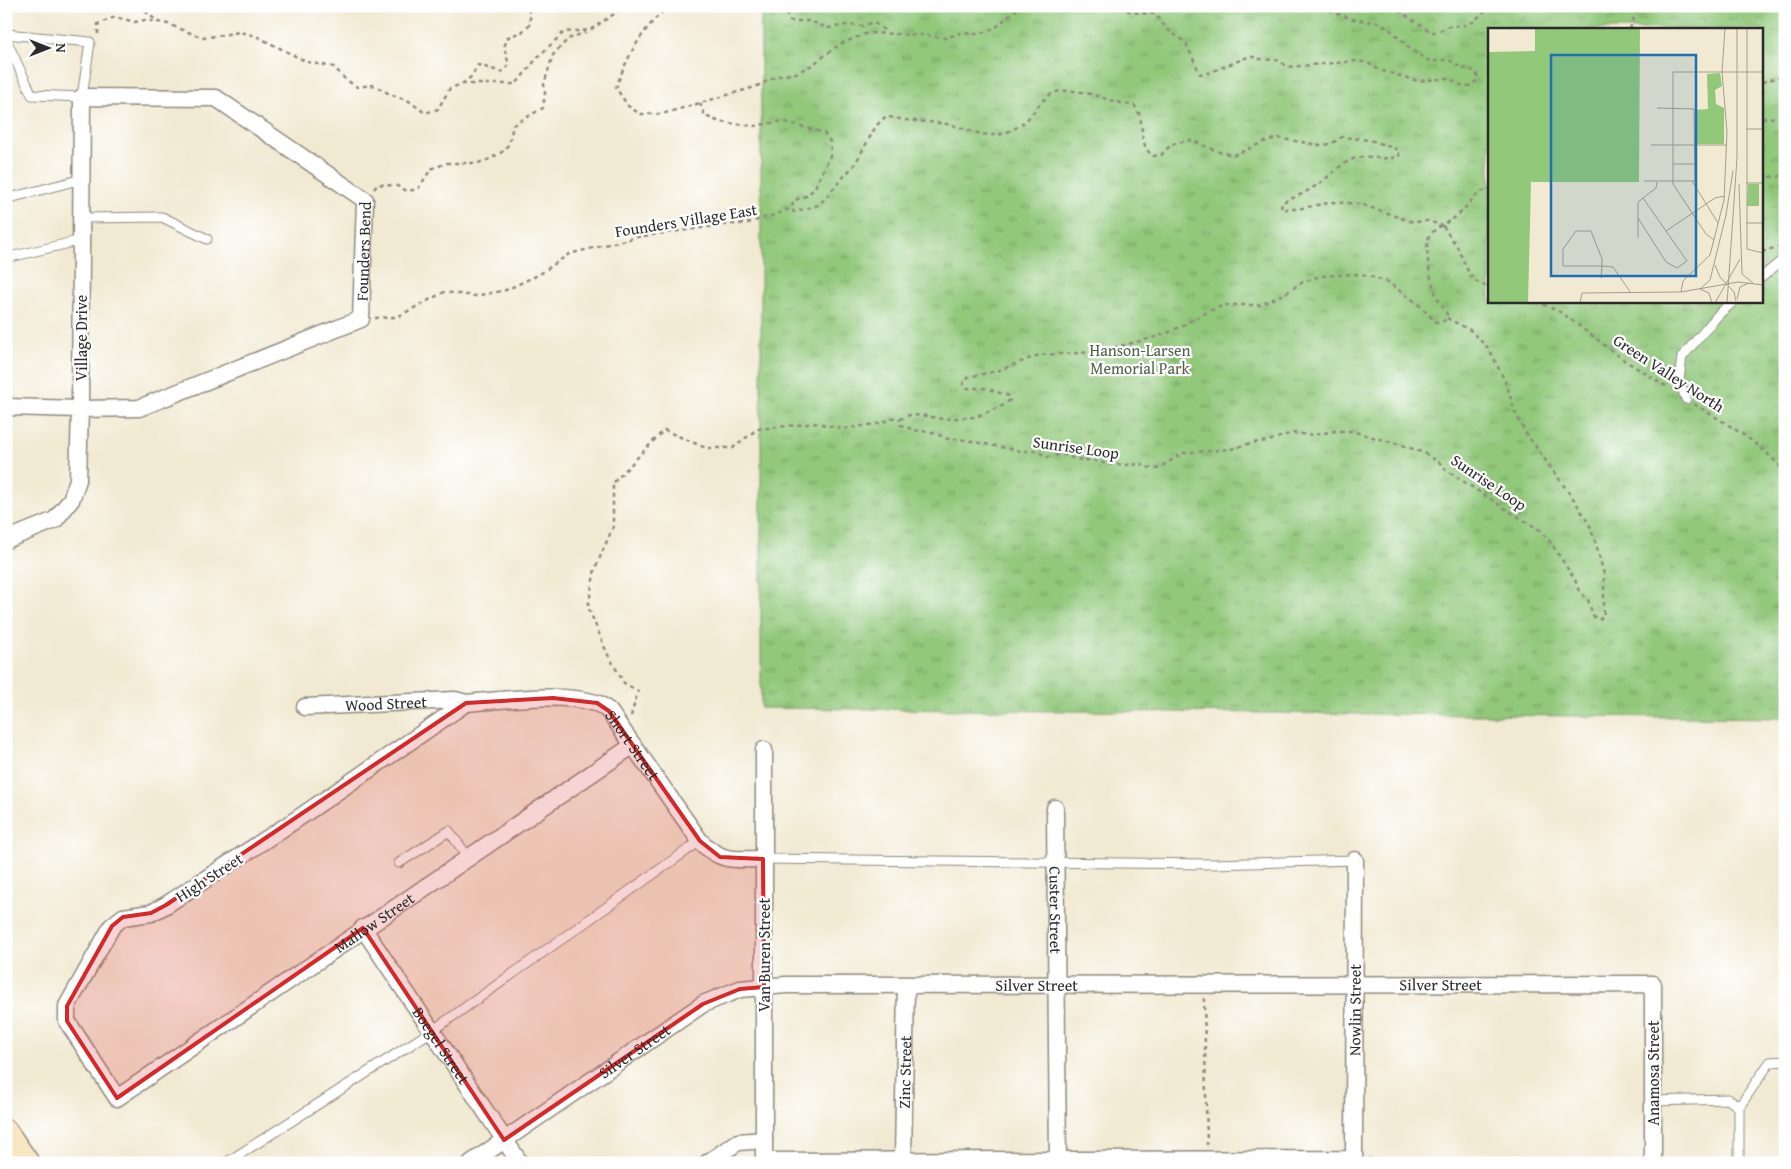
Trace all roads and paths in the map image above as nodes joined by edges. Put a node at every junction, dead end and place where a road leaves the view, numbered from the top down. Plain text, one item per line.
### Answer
1 (139, 6) edge
2 (528, 6) edge
3 (626, 6) edge
4 (670, 6) edge
5 (782, 6) edge
6 (1020, 6) edge
7 (1120, 6) edge
8 (1325, 6) edge
9 (1392, 6) edge
10 (1490, 6) edge
11 (1638, 6) edge
12 (158, 22) junction
13 (1630, 28) edge
14 (590, 30) junction
15 (6, 34) edge
16 (889, 34) junction
17 (98, 39) dead end
18 (6, 40) edge
19 (1785, 75) edge
20 (1764, 81) edge
21 (462, 84) junction
22 (82, 97) junction
23 (700, 103) junction
24 (1785, 117) edge
25 (1764, 118) edge
26 (1785, 170) edge
27 (1764, 176) edge
28 (82, 179) junction
29 (1488, 189) edge
30 (6, 199) edge
31 (365, 200) junction
32 (791, 208) junction
33 (82, 218) junction
34 (1443, 226) junction
35 (207, 239) dead end
36 (82, 240) junction
37 (1785, 244) edge
38 (1764, 251) edge
39 (6, 258) edge
40 (1785, 258) edge
41 (1764, 275) edge
42 (1488, 287) edge
43 (1538, 302) edge
44 (1733, 302) edge
45 (1447, 318) junction
46 (361, 319) junction
47 (1686, 398) junction
48 (6, 407) edge
49 (80, 409) junction
50 (900, 420) junction
51 (1785, 472) edge
52 (6, 540) edge
53 (466, 703) junction
54 (305, 707) dead end
55 (631, 717) dead end
56 (632, 746) junction
57 (764, 750) dead end
58 (1055, 808) dead end
59 (700, 841) junction
60 (468, 857) junction
61 (763, 859) junction
62 (1355, 860) joint
63 (399, 863) dead end
64 (1055, 863) junction
65 (363, 928) junction
66 (1057, 984) junction
67 (1204, 984) junction
68 (1354, 984) junction
69 (1653, 984) joint
70 (906, 985) junction
71 (764, 987) junction
72 (432, 1031) junction
73 (1785, 1062) edge
74 (117, 1098) joint
75 (1653, 1101) junction
76 (1739, 1107) junction
77 (6, 1131) edge
78 (504, 1140) junction
79 (764, 1140) junction
80 (903, 1160) junction
81 (1207, 1160) junction
82 (1058, 1161) edge
83 (1354, 1161) edge
84 (1502, 1162) edge
85 (1653, 1162) edge
86 (28, 1163) edge
87 (226, 1163) edge
88 (471, 1163) edge
89 (520, 1163) edge
90 (708, 1163) edge
91 (1739, 1163) edge

1 - 12 path
2 - 21 path
3 - 14 path
4 - 23 path
5 - 16 path
6 - 16 path
7 - 8 path
9 - 10 path
11 - 13 path
12 - 17 path
12 - 21 path
14 - 21 path
14 - 31 path
15 - 22 lane
16 - 23 path
18 - 22 lane
19 - 20 path
22 - 28 street, Village Drive
22 - 31 street, Founders Bend
23 - 32 path
24 - 25 path
26 - 27 path
28 - 30 lane
28 - 33 street, Village Drive
29 - 34 path
31 - 46 street, Founders Bend
32 - 34 path
32 - 46 path, Founders Village East
33 - 35 lane
33 - 36 street, Village Drive
34 - 42 path
34 - 45 path
36 - 39 lane
36 - 49 street, Village Drive
37 - 38 path
40 - 41 lane
43 - 47 path, Green Valley North
44 - 47 lane
45 - 50 path, Sunrise Loop
45 - 50 path, Sunrise Loop
46 - 49 street, Founders Bend
47 - 51 path, Green Valley North
48 - 49 street, Founders Bend
49 - 52 street, Village Drive
50 - 55 path
53 - 54 street, Wood Street
53 - 56 street, Short Street
53 - 74 street, High Street
56 - 59 street, Short Street
56 - 60 street, Mallow Street
57 - 61 street, Van Buren Street
58 - 64 street, Custer Street
59 - 61 street, Short Street
59 - 72 lane
60 - 63 lane
60 - 65 street, Mallow Street
61 - 64 lane
61 - 71 street, Van Buren Street
62 - 64 lane
62 - 68 street, Nowlin Street
64 - 66 street, Custer Street
65 - 72 street, Boegel Street
65 - 74 street, Mallow Street
66 - 67 street, Silver Street
66 - 70 street, Silver Street
66 - 82 street, Custer Street
67 - 68 street, Silver Street
67 - 81 path
68 - 69 street, Silver Street
68 - 83 street, Nowlin Street
69 - 75 street, Anamosa Street
70 - 71 street, Silver Street
70 - 80 street, Zinc Street
71 - 78 street, Silver Street
71 - 79 street, Van Buren Street
72 - 78 street, Boegel Street
72 - 87 lane
73 - 76 lane
75 - 76 lane
75 - 85 street, Anamosa Street
76 - 91 lane
77 - 86 main road
78 - 88 street, Silver Street
78 - 89 street, Boegel Street
79 - 80 street, Van Buren Street
79 - 90 street
80 - 82 street
81 - 82 street
81 - 83 street
83 - 84 path
84 - 85 path

